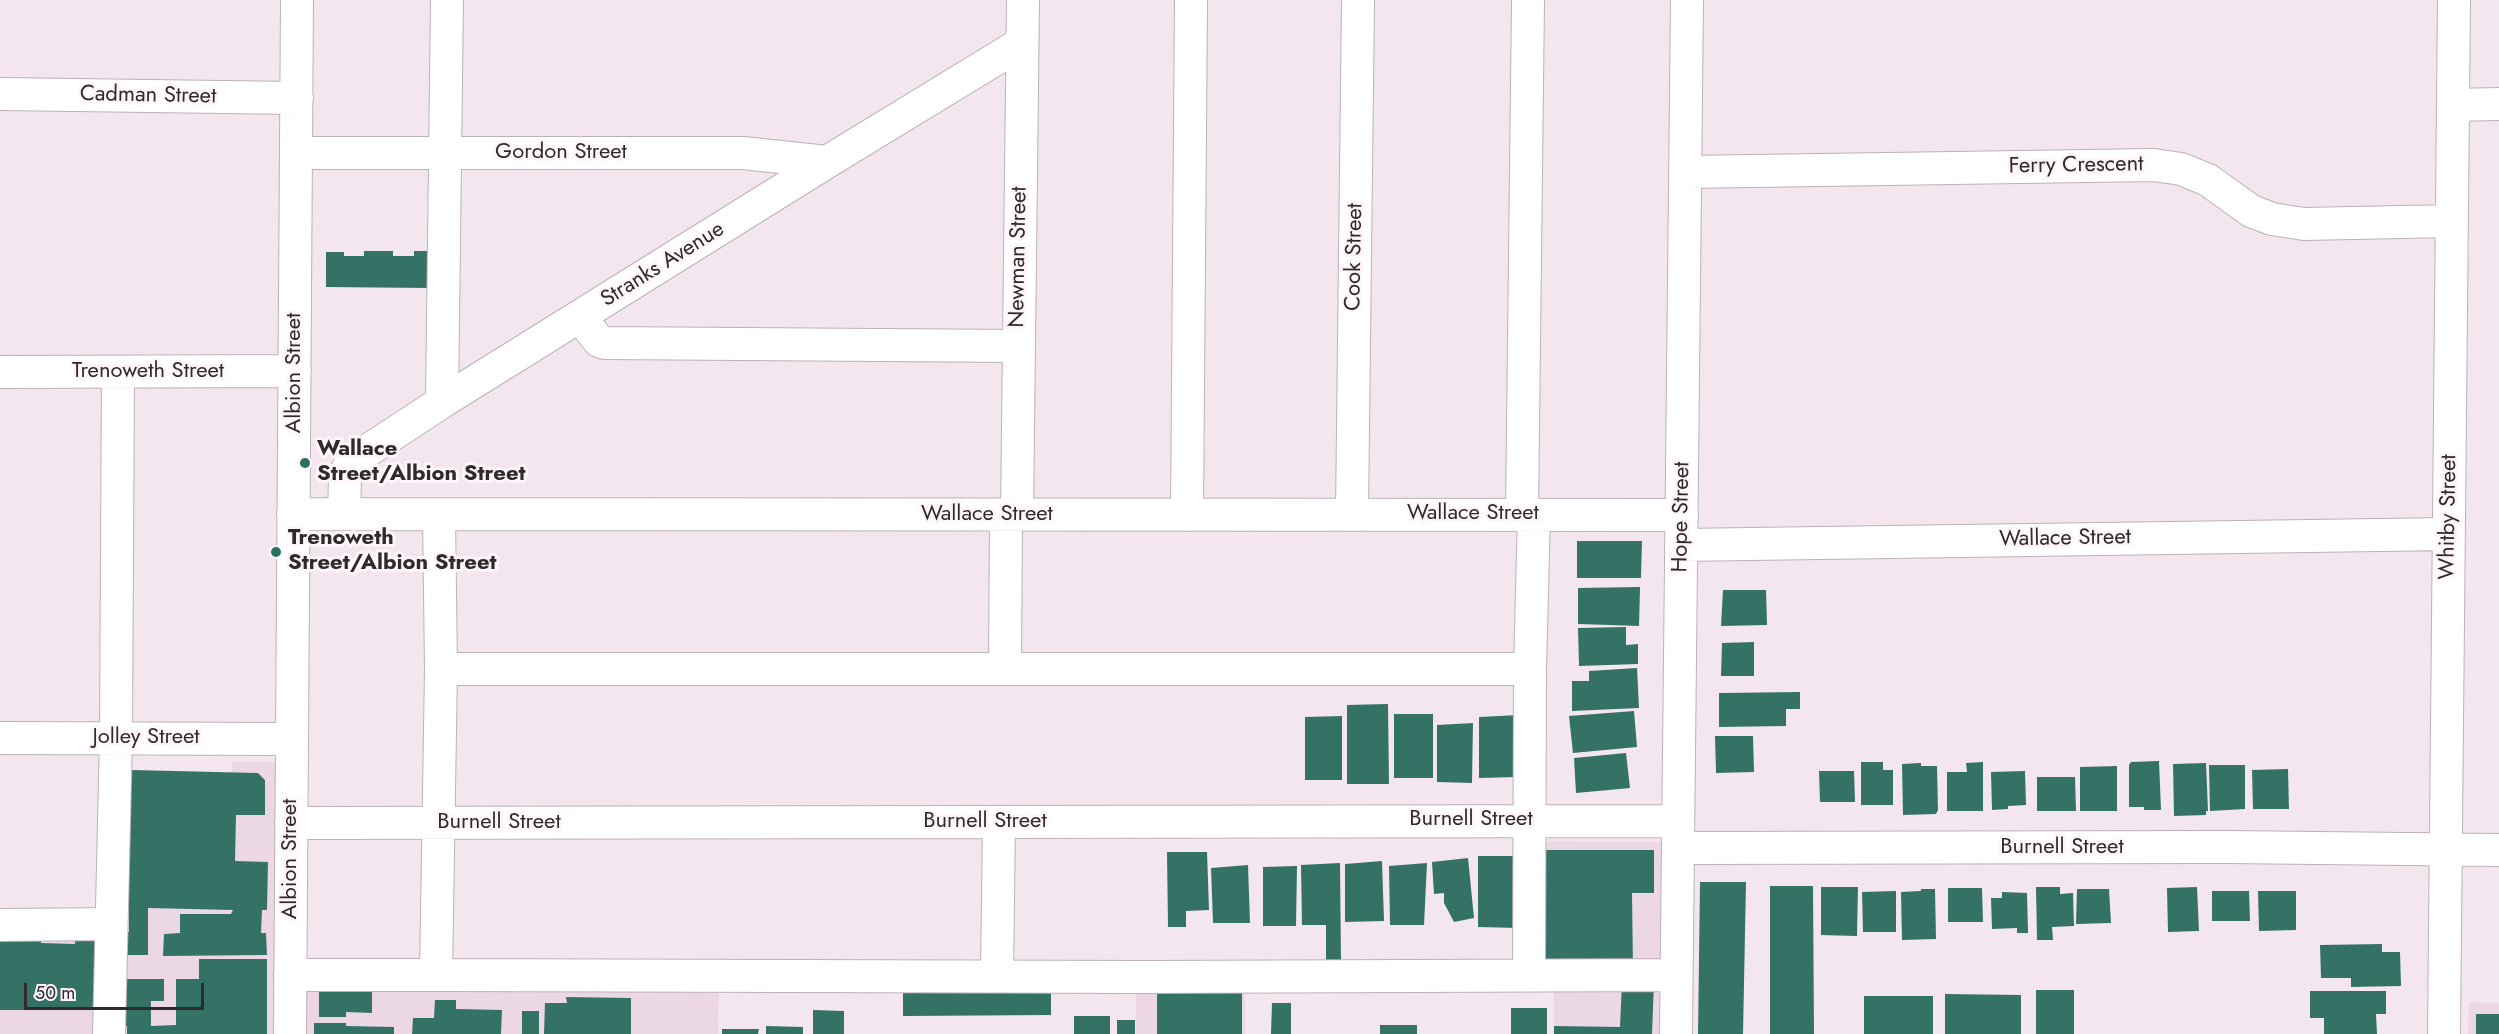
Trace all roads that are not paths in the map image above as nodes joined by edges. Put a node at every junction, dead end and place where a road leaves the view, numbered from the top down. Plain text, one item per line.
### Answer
1 (297, 0) edge
2 (447, 0) edge
3 (1023, 0) edge
4 (1191, 0) edge
5 (1358, 0) edge
6 (1528, 0) edge
7 (1687, 0) edge
8 (2454, 0) edge
9 (1022, 43) junction
10 (0, 94) edge
11 (297, 98) junction
12 (2499, 104) edge
13 (2453, 105) junction
14 (296, 153) junction
15 (445, 153) junction
16 (826, 162) junction
17 (1685, 172) junction
18 (2452, 221) junction
19 (580, 317) junction
20 (1018, 346) junction
21 (0, 372) edge
22 (118, 372) junction
23 (295, 372) junction
24 (442, 402) junction
25 (1352, 513) junction
26 (293, 514) junction
27 (344, 514) junction
28 (439, 514) junction
29 (1528, 514) junction
30 (1012, 515) junction
31 (1188, 515) junction
32 (1682, 530) junction
33 (2449, 534) junction
34 (1005, 668) junction
35 (441, 669) junction
36 (1530, 669) junction
37 (0, 738) edge
38 (116, 738) junction
39 (292, 739) junction
40 (1531, 820) junction
41 (999, 822) junction
42 (291, 823) junction
43 (438, 823) junction
44 (1678, 835) junction
45 (2446, 849) junction
46 (2499, 850) edge
47 (111, 924) junction
48 (0, 925) edge
49 (290, 975) junction
50 (436, 975) junction
51 (1529, 975) junction
52 (1676, 975) junction
53 (997, 976) junction
54 (109, 1034) edge
55 (290, 1034) edge
56 (1676, 1034) edge
57 (2444, 1034) edge

1 - 11 street, Albion Street
2 - 15 street
3 - 9 street, Newman Street
4 - 31 street
5 - 25 street, Cook Street
6 - 29 street
7 - 17 street, Hope Street
8 - 13 street, Whitby Street
9 - 16 street, Stranks Avenue
9 - 20 street, Newman Street
10 - 11 street, Cadman Street
11 - 14 street, Albion Street
12 - 13 street
13 - 18 street, Whitby Street
14 - 15 street, Gordon Street
14 - 23 street, Albion Street
15 - 16 street, Gordon Street
15 - 24 street
16 - 19 street, Stranks Avenue
17 - 18 street, Ferry Crescent
17 - 32 street, Hope Street
18 - 33 street, Whitby Street
19 - 20 street
19 - 24 street, Stranks Avenue
20 - 30 street, Newman Street
21 - 22 street, Trenoweth Street
22 - 23 street, Trenoweth Street
22 - 38 street
23 - 26 street, Albion Street
24 - 27 street, Stranks Avenue
25 - 29 street, Wallace Street
25 - 31 street, Wallace Street
26 - 27 street, Wallace Street
26 - 39 street, Albion Street
27 - 28 street, Wallace Street
28 - 30 street, Wallace Street
28 - 35 street
29 - 32 street, Wallace Street
29 - 36 street
30 - 31 street, Wallace Street
30 - 34 street, Newman Street
32 - 33 street, Wallace Street
32 - 44 street, Hope Street
33 - 45 street, Whitby Street
34 - 35 street
34 - 36 street
35 - 43 street
36 - 40 street
37 - 38 street, Jolley Street
38 - 39 street, Jolley Street
38 - 47 street
39 - 42 street, Albion Street
40 - 41 street, Burnell Street
40 - 44 street, Burnell Street
40 - 51 street
41 - 43 street, Burnell Street
41 - 53 street
42 - 43 street, Burnell Street
42 - 49 street, Albion Street
43 - 50 street
44 - 45 street, Burnell Street
44 - 52 street, Hope Street
45 - 46 street, Burnell Street
45 - 57 street, Whitby Street
47 - 48 street
47 - 54 street
49 - 50 street
49 - 55 street, Albion Street
50 - 53 street
51 - 52 street
51 - 53 street
52 - 56 street, Hope Street

